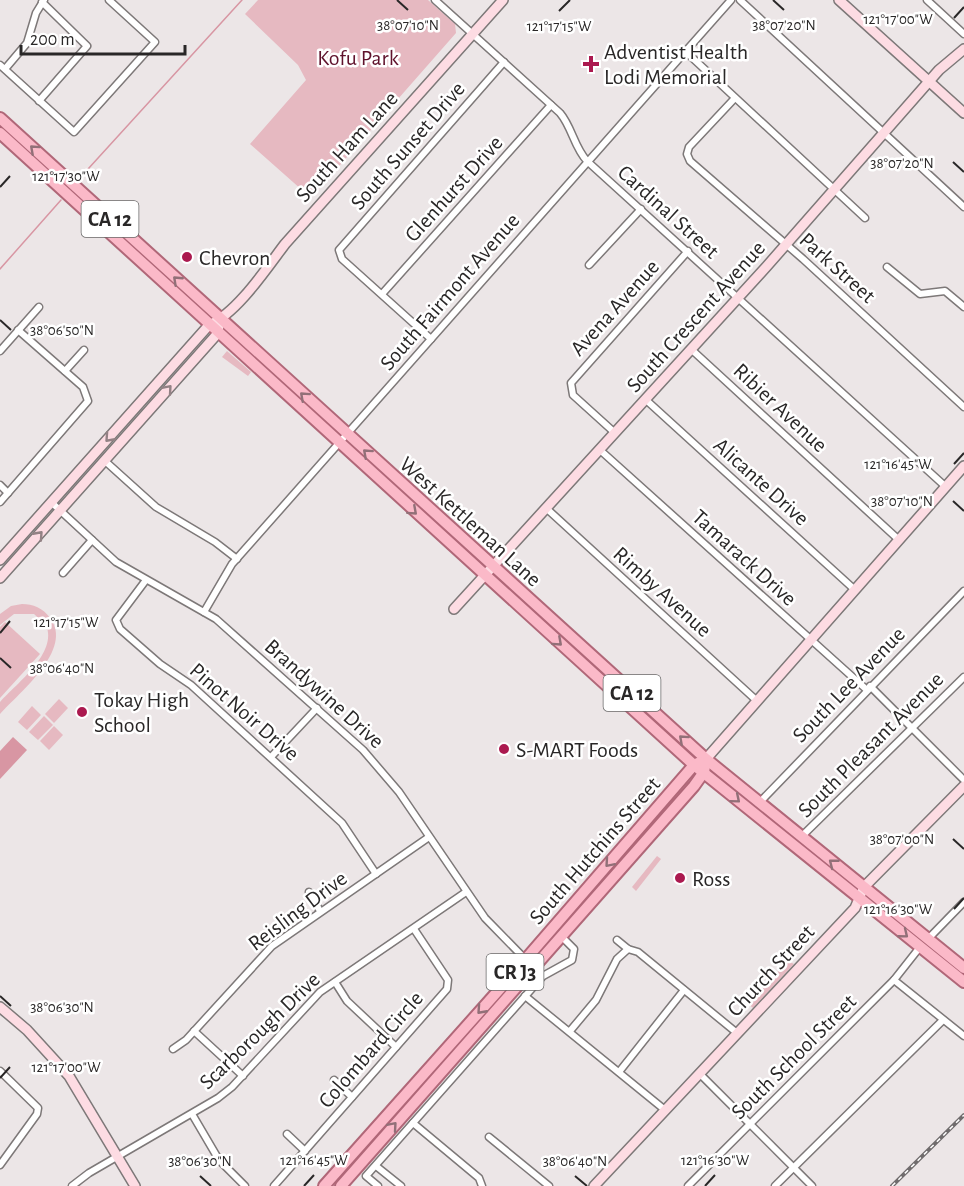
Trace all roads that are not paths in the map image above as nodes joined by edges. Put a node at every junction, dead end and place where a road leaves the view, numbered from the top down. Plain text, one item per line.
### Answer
1 (109, 0) edge
2 (435, 0) edge
3 (502, 0) edge
4 (731, 0) edge
5 (740, 0) edge
6 (839, 0) edge
7 (927, 0) edge
8 (43, 1) edge
9 (472, 34) junction
10 (964, 34) edge
11 (964, 49) edge
12 (685, 51) junction
13 (504, 62) junction
14 (2, 67) edge
15 (929, 82) junction
16 (735, 98) junction
17 (39, 101) junction
18 (551, 105) junction
19 (964, 113) edge
20 (0, 118) edge
21 (0, 133) edge
22 (884, 134) junction
23 (587, 161) junction
24 (835, 189) junction
25 (964, 207) edge
26 (641, 209) junction
27 (865, 218) dead end
28 (787, 244) junction
29 (688, 251) junction
30 (589, 265) dead end
31 (887, 267) dead end
32 (382, 294) junction
33 (738, 298) junction
34 (39, 307) dead end
35 (964, 307) edge
36 (220, 320) junction
37 (214, 329) junction
38 (18, 330) junction
39 (431, 339) junction
40 (84, 350) dead end
41 (692, 350) junction
42 (0, 351) edge
43 (65, 371) junction
44 (645, 399) junction
45 (964, 407) edge
46 (615, 433) junction
47 (347, 435) junction
48 (339, 444) junction
49 (600, 450) junction
50 (105, 461) junction
51 (964, 466) edge
52 (0, 485) edge
53 (946, 487) junction
54 (8, 493) junction
55 (0, 502) edge
56 (51, 502) junction
57 (546, 508) junction
58 (60, 511) junction
59 (92, 540) junction
60 (899, 540) junction
61 (2, 554) edge
62 (237, 560) junction
63 (14, 562) junction
64 (493, 567) junction
65 (63, 573) dead end
66 (486, 577) junction
67 (0, 578) edge
68 (146, 580) junction
69 (855, 590) junction
70 (964, 591) edge
71 (454, 609) dead end
72 (204, 612) junction
73 (811, 640) junction
74 (964, 677) edge
75 (599, 678) junction
76 (623, 685) junction
77 (869, 688) junction
78 (756, 700) junction
79 (317, 708) junction
80 (913, 727) junction
81 (271, 757) junction
82 (706, 759) junction
83 (694, 765) junction
84 (704, 772) junction
85 (964, 780) edge
86 (964, 786) edge
87 (759, 803) junction
88 (634, 834) junction
89 (429, 837) junction
90 (801, 837) junction
91 (631, 858) junction
92 (376, 874) junction
93 (864, 887) junction
94 (309, 892) dead end
95 (466, 892) junction
96 (859, 899) junction
97 (964, 902) edge
98 (320, 911) junction
99 (414, 929) junction
100 (561, 936) junction
101 (617, 940) dead end
102 (924, 943) junction
103 (628, 950) junction
104 (526, 960) junction
105 (964, 968) edge
106 (894, 980) junction
107 (335, 982) junction
108 (964, 982) edge
109 (684, 990) junction
110 (525, 996) junction
111 (0, 1007) edge
112 (943, 1020) junction
113 (194, 1031) junction
114 (570, 1032) junction
115 (737, 1033) junction
116 (964, 1036) edge
117 (396, 1047) junction
118 (173, 1049) dead end
119 (0, 1071) edge
120 (619, 1072) junction
121 (699, 1073) junction
122 (243, 1076) junction
123 (334, 1080) dead end
124 (352, 1097) junction
125 (665, 1110) junction
126 (192, 1114) junction
127 (413, 1123) junction
128 (751, 1125) junction
129 (287, 1134) dead end
130 (489, 1137) dead end
131 (305, 1151) junction
132 (116, 1156) junction
133 (0, 1166) edge
134 (376, 1166) junction
135 (794, 1168) junction
136 (72, 1186) edge
137 (135, 1186) edge
138 (245, 1186) edge
139 (274, 1186) edge
140 (324, 1186) edge
141 (341, 1186) edge
142 (378, 1186) edge
143 (401, 1186) edge
144 (482, 1186) edge
145 (549, 1186) edge
146 (594, 1186) edge
147 (688, 1186) edge
148 (775, 1186) edge
149 (812, 1186) edge

1 - 17 street
2 - 9 street, Cardinal Street
3 - 9 street, South Ham Lane
4 - 12 street, South Fairmont Avenue
5 - 22 street
6 - 15 street
7 - 10 street
8 - 14 street
8 - 17 street
9 - 13 street, Cardinal Street
9 - 36 street, South Ham Lane
11 - 15 street, South Crescent Avenue
12 - 16 street
12 - 23 street, South Fairmont Avenue
13 - 18 street, Cardinal Street
13 - 32 street, South Sunset Drive
14 - 17 street
15 - 19 street
15 - 22 street, South Crescent Avenue
16 - 24 street
16 - 28 street, Park Street
18 - 23 street, Cardinal Street
18 - 32 street, Glenhurst Drive
36 -> 20 main road, West Kettleman Lane / CA 12
21 - 37 main road, West Kettleman Lane / CA 12
22 - 24 street, South Crescent Avenue
22 - 25 street
23 - 26 street, Cardinal Street
23 - 39 street, South Fairmont Avenue
24 - 27 street
24 - 28 street, South Crescent Avenue
26 - 29 street, Cardinal Street
26 - 30 street
28 - 33 street, South Crescent Avenue
28 - 45 street, Park Street
29 - 33 street, Cardinal Street
29 - 46 street, Avena Avenue
31 - 35 street
32 - 39 street
33 - 41 street, South Crescent Avenue
33 - 53 street, Cardinal Street
34 - 38 street
36 - 37 street
47 -> 36 main road, West Kettleman Lane / CA 12
37 - 48 main road, West Kettleman Lane / CA 12
50 -> 37 street
37 -> 56 street
38 - 42 street
38 - 43 street
39 - 47 street, South Fairmont Avenue
40 - 43 street
41 - 44 street, South Crescent Avenue
41 - 60 street, Ribier Avenue
43 - 54 street
44 - 46 street, South Crescent Avenue
44 - 69 street, Alicante Drive
46 - 49 street, South Crescent Avenue
47 - 48 street, South Fairmont Avenue
64 -> 47 main road, West Kettleman Lane / CA 12
48 - 62 street, South Fairmont Avenue
48 -> 66 main road, West Kettleman Lane / CA 12
49 - 57 street, South Crescent Avenue
49 - 73 street, Tamarack Drive
50 - 58 street
50 - 62 street
51 - 53 street, South Hutchins Street
52 - 54 street
53 - 60 street, South Hutchins Street
54 - 55 street
56 - 58 street, Brandywine Drive
56 - 61 street
57 - 64 street, South Crescent Avenue
57 - 78 street, Rimby Avenue
58 - 59 street, Brandywine Drive
63 -> 58 street
59 - 65 street
59 - 68 street, Brandywine Drive
60 - 69 street, South Hutchins Street
61 - 63 street
62 - 72 street, South Fairmont Avenue
63 - 67 street
64 - 66 street, South Crescent Avenue
64 - 76 main road, West Kettleman Lane / CA 12
66 - 71 street, South Crescent Avenue
66 -> 75 main road, West Kettleman Lane / CA 12
68 - 72 street, Brandywine Drive
68 - 81 street, Pinot Noir Drive
69 - 73 street, South Hutchins Street
70 - 77 street, South Lee Avenue
72 - 79 street, Brandywine Drive
73 - 77 street, Tamarack Drive
73 - 78 street, South Hutchins Street
74 - 80 street, South Pleasant Avenue
75 - 76 main road
75 - 83 main road, West Kettleman Lane / CA 12
82 -> 76 main road, West Kettleman Lane / CA 12
77 - 80 street, Tamarack Drive
77 - 87 street, South Lee Avenue
78 - 82 street, South Hutchins Street
79 - 81 street
79 - 89 street, Brandywine Drive
80 - 85 street, Tamarack Drive
80 - 90 street, South Pleasant Avenue
81 - 92 street, Pinot Noir Drive
82 - 83 main road, South Hutchins Street / CR J3
82 - 84 main road
82 - 87 main road, West Kettleman Lane / CA 12
83 - 84 main road, West Kettleman Lane / CA 12
83 - 88 main road, South Hutchins Street / CR J3
84 - 91 main road, South Hutchins Street / CR J3
84 -> 96 main road, West Kettleman Lane / CA 12
86 - 93 street, Church Street
87 - 90 main road, West Kettleman Lane / CA 12
88 - 91 main road
88 -> 104 main road, South Hutchins Street / CR J3
89 - 92 street, Reisling Drive
89 - 95 street, Brandywine Drive
93 -> 90 main road, West Kettleman Lane / CA 12
91 - 100 main road, South Hutchins Street / CR J3
92 - 98 street, Reisling Drive
93 - 96 street, Church Street
93 - 102 main road, West Kettleman Lane / CA 12
94 - 98 street
95 - 99 street, Scarborough Drive
95 - 104 street, Brandywine Drive
96 -> 102 main road, West Kettleman Lane / CA 12
96 - 115 street, Church Street
97 - 102 street, South School Street
98 - 113 street, Reisling Drive
99 - 107 street, Scarborough Drive
99 - 117 street, Colombard Circle
100 - 110 street
141 -> 100 main road, South Hutchins Street / CR J3
101 - 103 street
102 - 105 main road, CA 12
102 - 106 street, South School Street
102 - 108 main road, CA 12
103 - 109 street
103 - 114 street
104 -> 140 main road, South Hutchins Street / CR J3
106 - 112 street
106 - 128 street, South School Street
107 - 117 street
107 - 122 street, Scarborough Drive
109 - 115 street
109 - 120 street
110 - 114 street
110 - 127 street
111 - 132 street
112 - 116 street
112 - 135 street
113 - 118 street, Reisling Drive
113 - 122 street
114 - 120 street
115 - 121 street, Church Street
117 - 124 street, Colombard Circle
119 - 133 street
120 - 125 street
121 - 125 street, Church Street
121 - 128 street
122 - 126 street, Scarborough Drive
123 - 124 street
124 - 131 street, Colombard Circle
125 - 146 street, Church Street
126 - 132 street, Scarborough Drive
126 - 138 street
127 - 134 street
127 - 144 street
128 - 135 street
128 - 147 street, South School Street
129 - 131 street
130 - 145 street
131 - 139 street, Colombard Circle
132 - 136 street, Scarborough Drive
132 - 137 street
134 - 142 street
134 - 143 street
135 - 148 street
135 - 149 street

